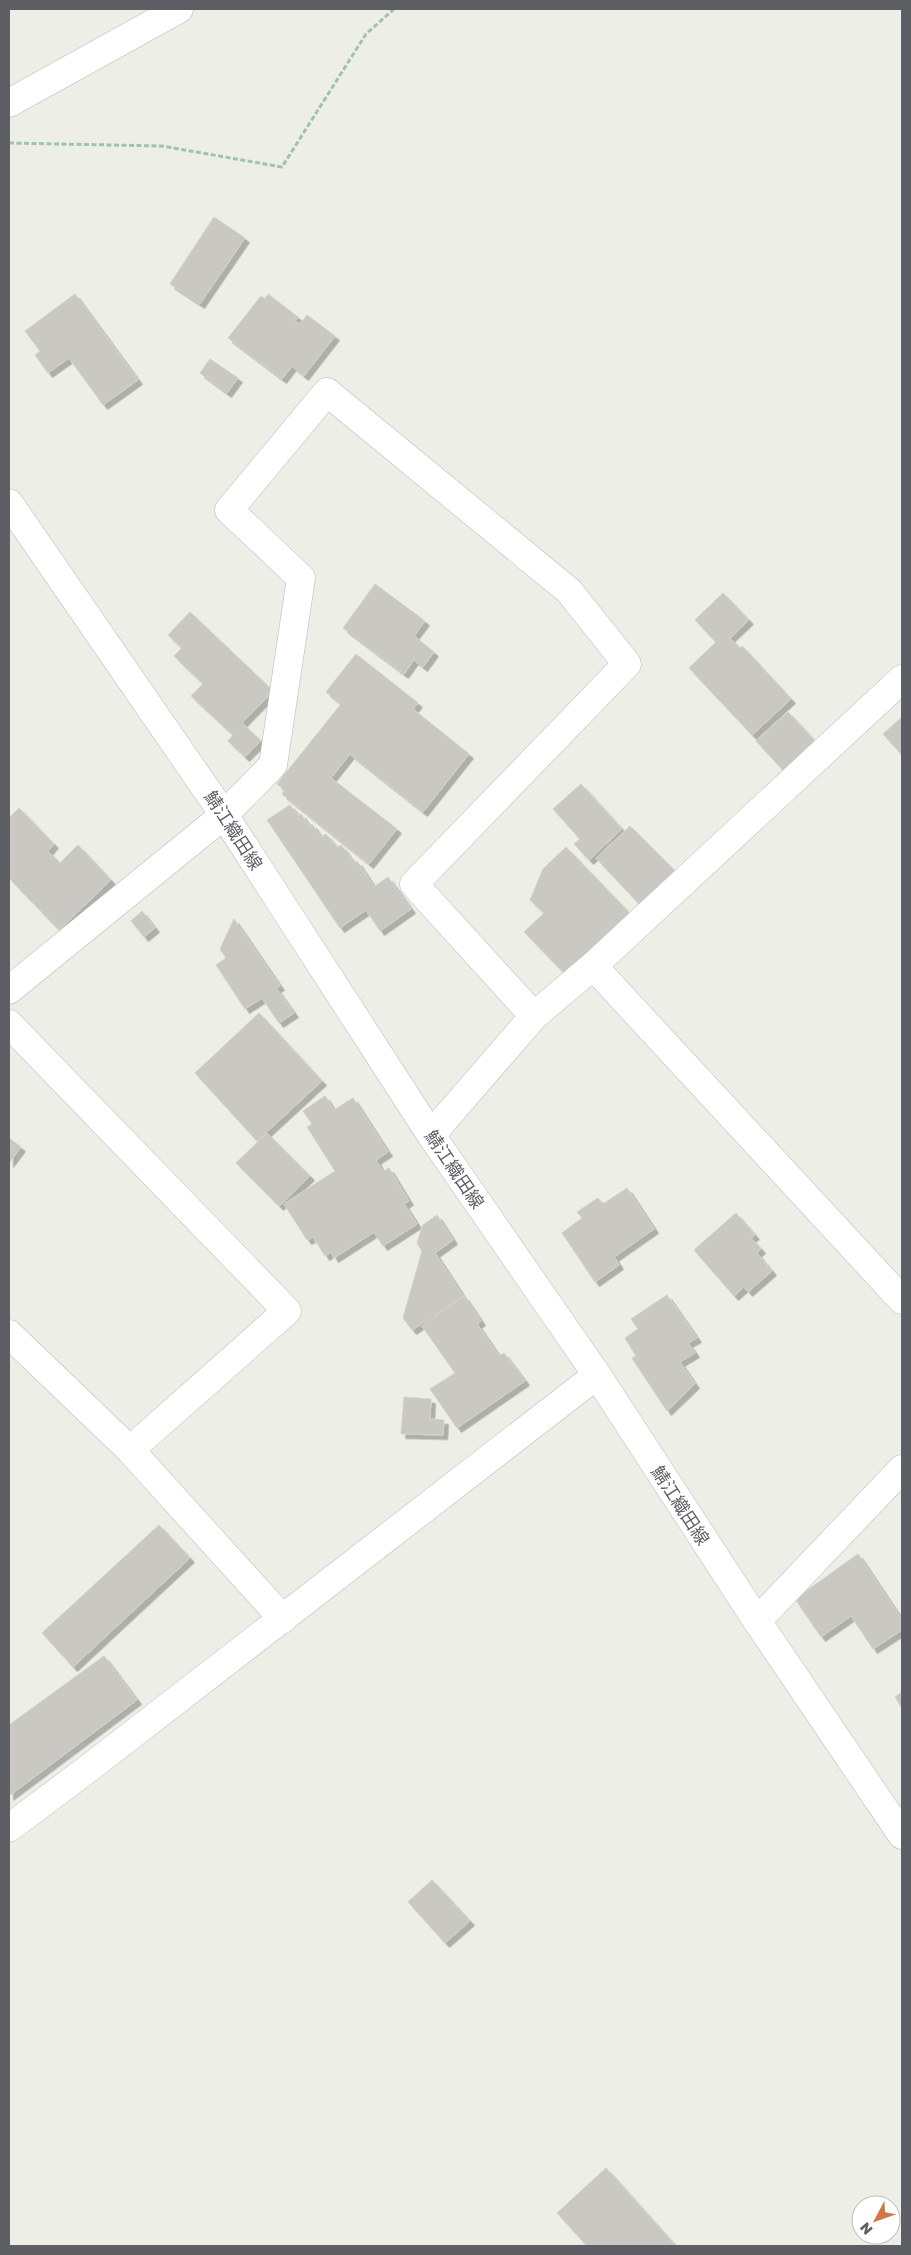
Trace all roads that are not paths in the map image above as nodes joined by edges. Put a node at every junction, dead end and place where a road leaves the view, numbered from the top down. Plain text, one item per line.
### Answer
1 (179, 9) edge
2 (9, 103) edge
3 (9, 503) edge
4 (902, 679) edge
5 (224, 815) junction
6 (592, 966) junction
7 (9, 990) edge
8 (534, 1016) junction
9 (9, 1024) edge
10 (431, 1134) junction
11 (902, 1300) edge
12 (9, 1334) edge
13 (597, 1375) junction
14 (130, 1450) junction
15 (902, 1469) edge
16 (283, 1619) junction
17 (756, 1621) junction
18 (9, 1828) edge
19 (902, 1835) edge

1 - 2 street
3 - 5 street, 鯖江織田線
4 - 6 street
5 - 7 street
5 - 8 street
5 - 10 street, 鯖江織田線
6 - 8 street
6 - 11 street
8 - 10 street
9 - 14 street
10 - 13 street, 鯖江織田線
12 - 14 street
13 - 16 street
13 - 17 street, 鯖江織田線
14 - 16 street
15 - 17 street
16 - 18 street
17 - 19 street, 鯖江織田線

